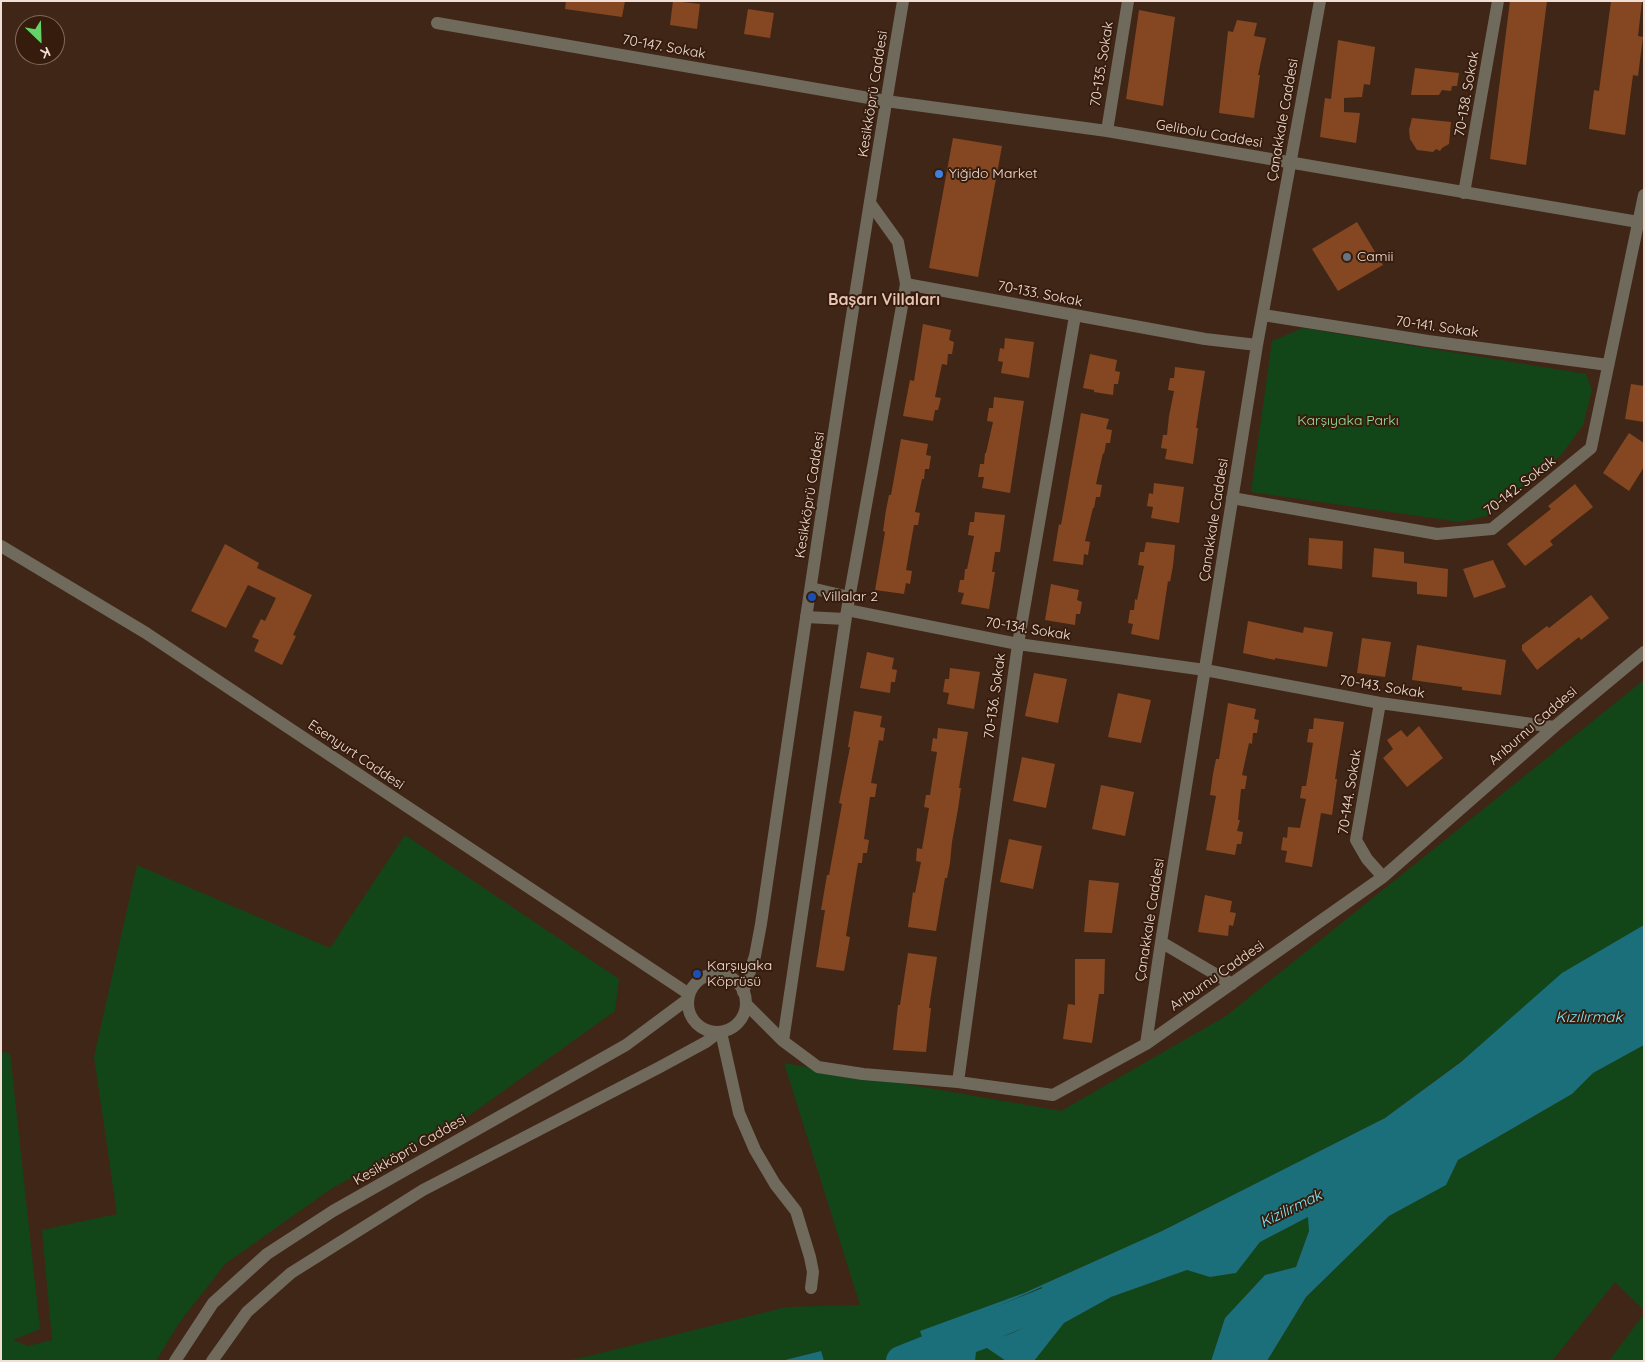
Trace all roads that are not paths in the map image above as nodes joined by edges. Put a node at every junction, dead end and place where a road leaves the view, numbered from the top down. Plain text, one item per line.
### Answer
1 (903, 1) edge
2 (1128, 1) edge
3 (1320, 1) edge
4 (1498, 1) edge
5 (438, 23) dead end
6 (886, 101) junction
7 (1107, 131) junction
8 (1291, 163) junction
9 (1464, 193) junction
10 (1644, 195) edge
11 (870, 203) junction
12 (1641, 222) edge
13 (906, 284) junction
14 (1263, 315) junction
15 (1075, 316) junction
16 (1257, 345) junction
17 (1608, 365) junction
18 (1232, 498) junction
19 (1, 546) edge
20 (811, 588) junction
21 (849, 598) junction
22 (846, 615) junction
23 (806, 617) junction
24 (1018, 644) junction
25 (1644, 652) edge
26 (1205, 670) junction
27 (1380, 703) junction
28 (1554, 727) junction
29 (1383, 876) junction
30 (1161, 942) junction
31 (1232, 984) junction
32 (689, 997) junction
33 (745, 998) junction
34 (720, 1032) junction
35 (783, 1041) junction
36 (1146, 1044) junction
37 (958, 1082) junction
38 (811, 1288) dead end
39 (176, 1359) edge
40 (212, 1361) edge

1 - 6 street, Kesikköprü Caddesi
2 - 7 street, 70-135. Sokak
3 - 8 street, Çanakkale Caddesi
4 - 9 street, 70-138. Sokak
5 - 6 street, 70-147. Sokak
6 - 7 street, Gelibolu Caddesi
6 - 11 street, Kesikköprü Caddesi
7 - 8 street, Gelibolu Caddesi
8 - 9 street, Gelibolu Caddesi
8 - 14 street, Çanakkale Caddesi
9 - 12 street, Gelibolu Caddesi
10 - 12 street, 70-142. Sokak
11 - 13 street
11 - 20 street, Kesikköprü Caddesi
12 - 17 street, 70-142. Sokak
13 - 15 street, 70-133. Sokak
13 - 21 street
14 - 16 street, Çanakkale Caddesi
14 - 17 street, 70-141. Sokak
15 - 16 street, 70-133. Sokak
15 - 24 street, 70-136. Sokak
16 - 18 street, Çanakkale Caddesi
17 - 18 street, 70-142. Sokak
18 - 26 street, Çanakkale Caddesi
19 - 32 street, Esenyurt Caddesi
20 - 21 street
20 - 23 street, Kesikköprü Caddesi
21 - 22 street
22 - 23 street, 70-134. Sokak
22 - 24 street, 70-134. Sokak
22 - 35 street
23 - 33 street, Kesikköprü Caddesi
24 - 26 street, 70-134. Sokak
24 - 37 street, 70-136. Sokak
25 - 28 street, Arıburnu Caddesi
26 - 27 street, 70-143. Sokak
26 - 30 street, Çanakkale Caddesi
27 - 28 street, 70-143. Sokak
27 - 29 street, 70-144. Sokak
28 - 29 street, Arıburnu Caddesi
29 - 31 street, Arıburnu Caddesi
30 - 31 street
30 - 36 street, Çanakkale Caddesi
31 - 36 street, Arıburnu Caddesi
32 - 33 street
32 - 34 street
32 - 39 street, Kesikköprü Caddesi
33 - 34 street
33 - 35 street, Arıburnu Caddesi
34 - 38 street
34 - 40 street
35 - 37 street, Arıburnu Caddesi
36 - 37 street, Arıburnu Caddesi

